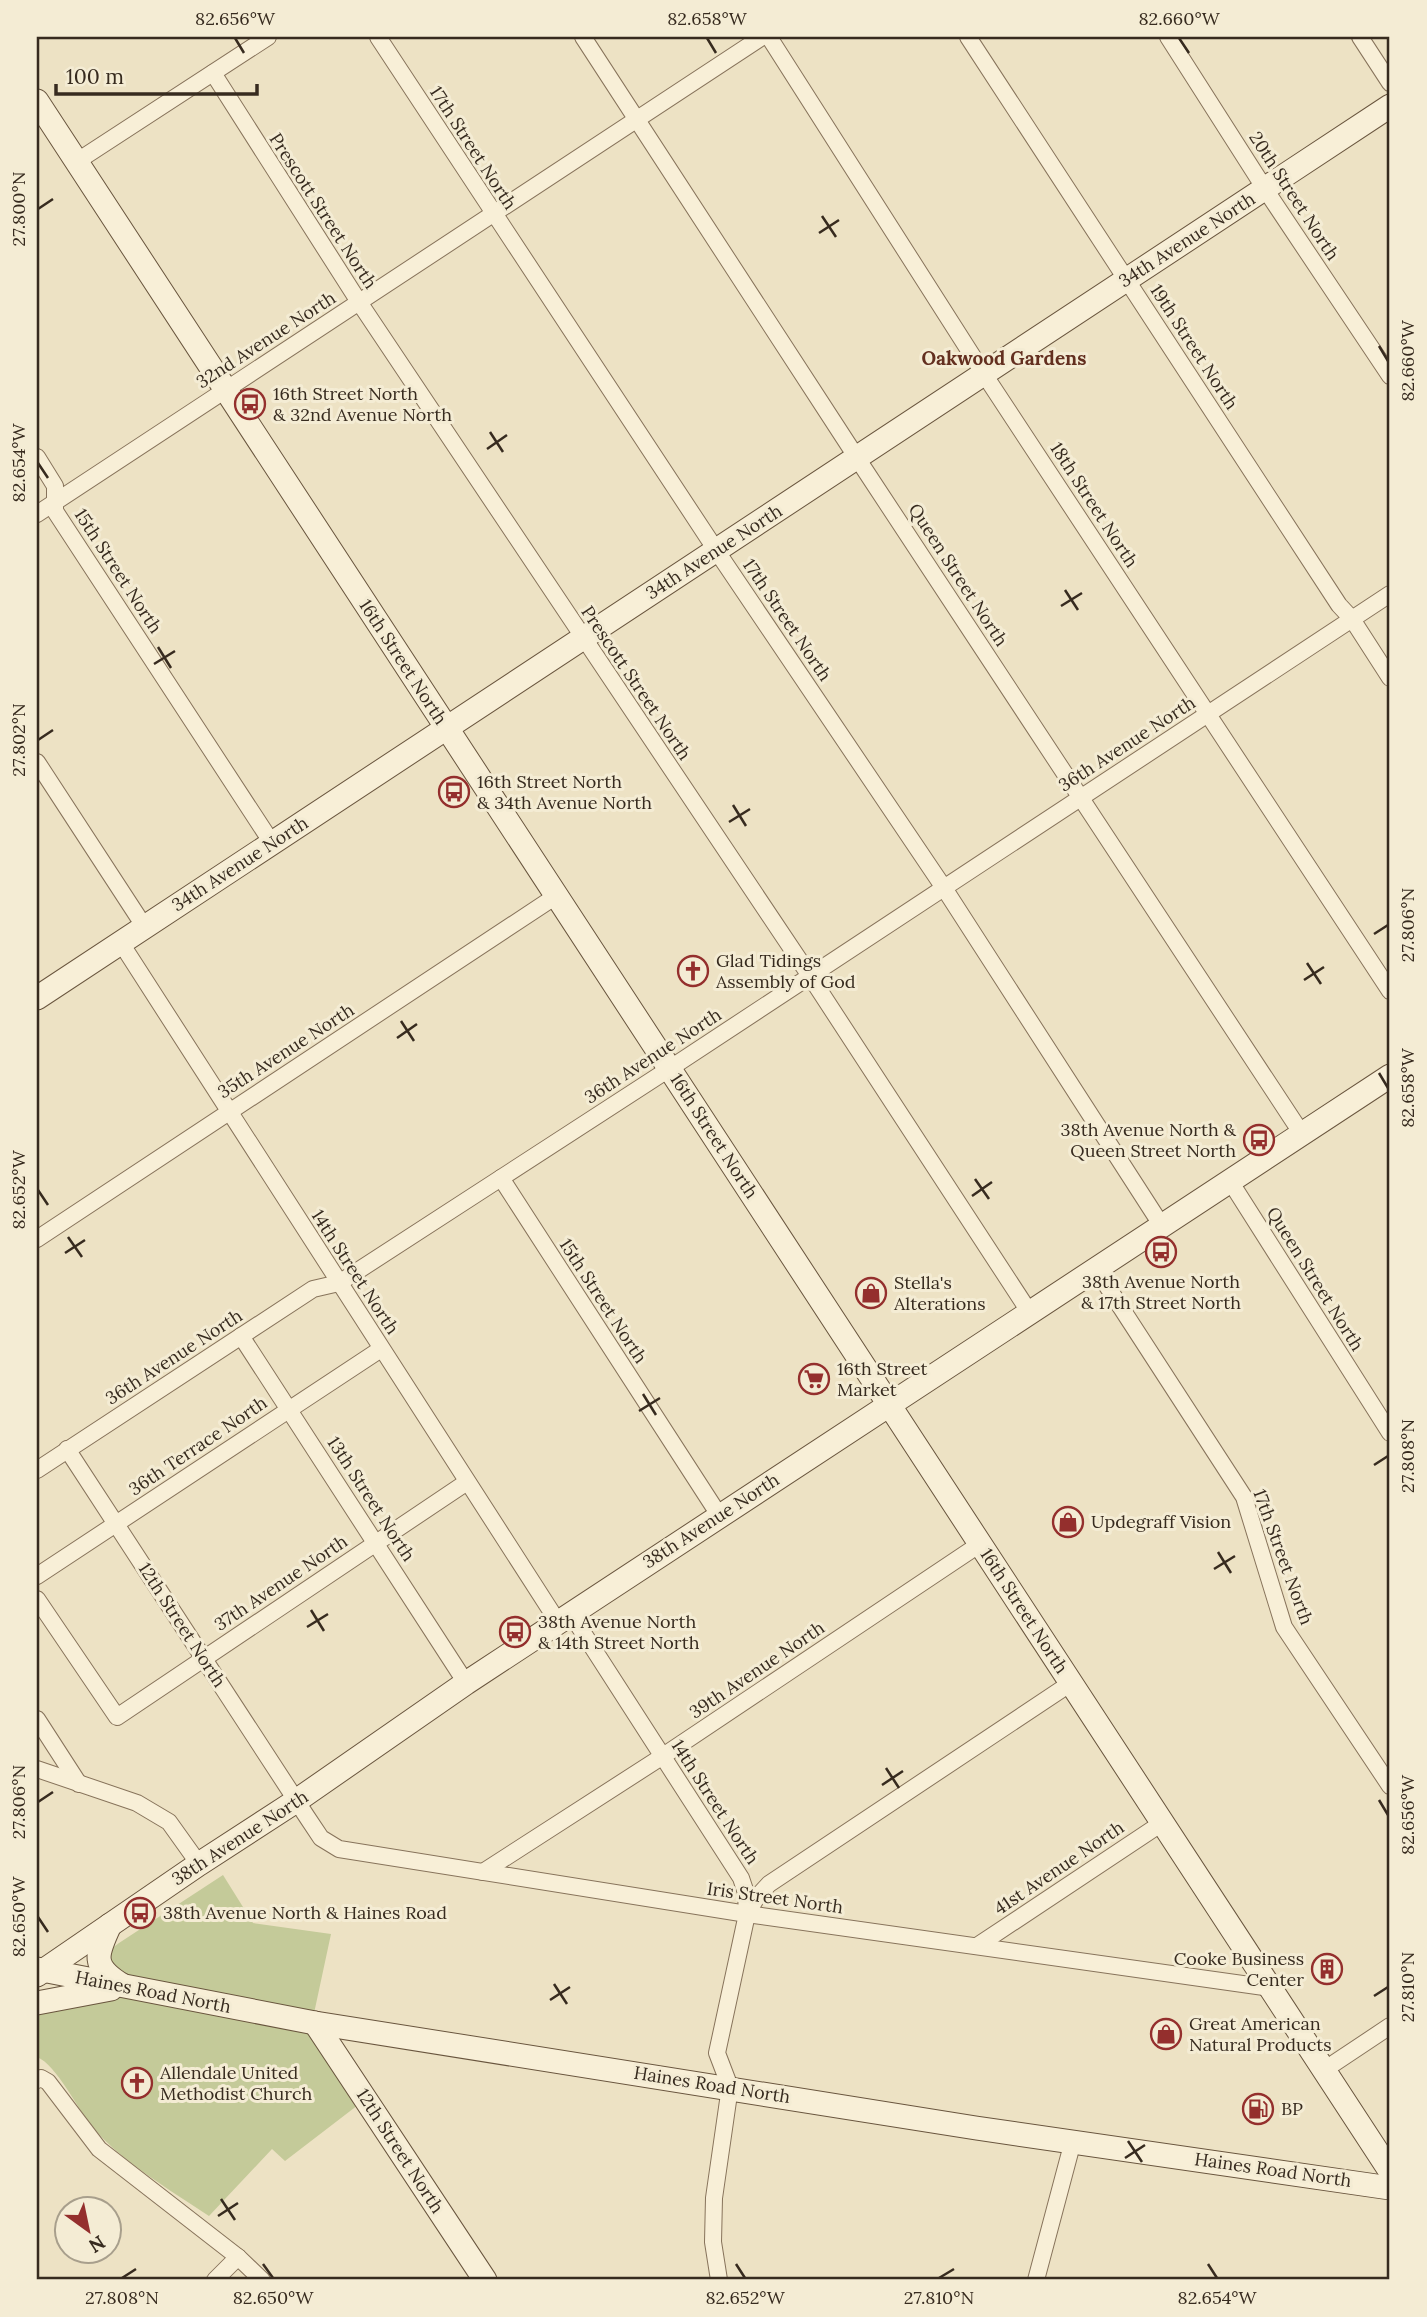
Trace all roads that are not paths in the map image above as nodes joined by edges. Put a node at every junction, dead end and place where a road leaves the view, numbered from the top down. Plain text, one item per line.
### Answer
1 (268, 37) edge
2 (378, 37) edge
3 (583, 37) edge
4 (762, 37) edge
5 (769, 37) edge
6 (968, 37) edge
7 (1168, 37) edge
8 (1360, 37) edge
9 (213, 73) junction
10 (1390, 83) edge
11 (37, 101) edge
12 (1390, 106) edge
13 (637, 119) junction
14 (76, 162) junction
15 (1265, 189) junction
16 (492, 213) junction
17 (1127, 280) junction
18 (359, 302) junction
19 (984, 374) junction
20 (1390, 376) edge
21 (225, 390) junction
22 (37, 457) edge
23 (857, 458) junction
24 (56, 501) junction
25 (37, 514) edge
26 (716, 550) junction
27 (1390, 594) edge
28 (1352, 619) junction
29 (583, 638) junction
30 (1390, 677) edge
31 (1208, 714) junction
32 (447, 728) junction
33 (37, 762) edge
34 (1081, 797) junction
35 (272, 843) junction
36 (944, 888) junction
37 (556, 896) junction
38 (145, 926) junction
39 (121, 943) junction
40 (810, 976) junction
41 (1390, 991) edge
42 (37, 998) edge
43 (669, 1069) junction
44 (1390, 1076) edge
45 (229, 1112) junction
46 (1302, 1134) junction
47 (501, 1178) junction
48 (1230, 1181) junction
49 (1162, 1226) junction
50 (37, 1239) edge
51 (1096, 1269) junction
52 (339, 1283) junction
53 (1030, 1313) junction
54 (242, 1336) junction
55 (381, 1349) junction
56 (889, 1405) junction
57 (289, 1408) junction
58 (1390, 1433) edge
59 (67, 1449) junction
60 (37, 1469) edge
61 (467, 1482) junction
62 (719, 1515) junction
63 (116, 1524) junction
64 (376, 1543) junction
65 (980, 1544) junction
66 (37, 1576) edge
67 (37, 1598) edge
68 (565, 1618) junction
69 (203, 1659) junction
70 (466, 1683) junction
71 (1071, 1683) junction
72 (37, 1719) edge
73 (663, 1756) junction
74 (37, 1769) edge
75 (79, 1784) junction
76 (1390, 1786) edge
77 (296, 1801) junction
78 (1162, 1823) junction
79 (199, 1864) junction
80 (483, 1872) junction
81 (747, 1914) junction
82 (110, 1925) junction
83 (977, 1946) junction
84 (39, 1972) edge
85 (125, 1986) junction
86 (1270, 1988) junction
87 (37, 2003) edge
88 (315, 2023) junction
89 (1390, 2026) edge
90 (1324, 2070) junction
91 (37, 2080) edge
92 (730, 2087) junction
93 (1073, 2141) junction
94 (1390, 2171) edge
95 (1390, 2188) edge
96 (238, 2257) junction
97 (215, 2280) edge
98 (262, 2280) edge
99 (485, 2280) edge
100 (719, 2280) edge
101 (1036, 2280) edge

1 - 9 street
2 - 16 street, 17th Street North
3 - 13 street, Queen Street North
4 - 13 street, 32nd Avenue North
5 - 19 street, 18th Street North
6 - 17 street, 19th Street North
7 - 15 street, 20th Street North
8 - 10 street
9 - 14 street
9 - 18 street, Prescott Street North
11 - 14 street, 16th Street North
12 - 15 street, 34th Avenue North
13 - 16 street, 32nd Avenue North
13 - 23 street, Queen Street North
14 - 21 street, 16th Street North
15 - 17 street, 34th Avenue North
15 - 20 street, 20th Street North
16 - 18 street, 32nd Avenue North
16 - 26 street, 17th Street North
17 - 19 street, 34th Avenue North
17 - 28 street, 19th Street North
18 - 21 street, 32nd Avenue North
18 - 29 street, Prescott Street North
19 - 23 street, 34th Avenue North
19 - 31 street, 18th Street North
21 - 24 street, 32nd Avenue North
21 - 32 street, 16th Street North
22 - 24 street, 15th Street North
23 - 26 street, 34th Avenue North
23 - 34 street, Queen Street North
24 - 25 street, 32nd Avenue North
24 - 35 street, 15th Street North
26 - 29 street, 34th Avenue North
26 - 36 street, 17th Street North
27 - 28 street, 36th Avenue North
28 - 30 street, 19th Street North
28 - 31 street, 36th Avenue North
29 - 32 street, 34th Avenue North
29 - 40 street, Prescott Street North
31 - 34 street, 36th Avenue North
31 - 41 street, 18th Street North
32 - 35 street, 34th Avenue North
32 - 37 street, 16th Street North
33 - 38 street
34 - 36 street, 36th Avenue North
34 - 46 street, Queen Street North
35 - 38 street, 34th Avenue North
36 - 40 street, 36th Avenue North
36 - 49 street, 17th Street North
37 - 43 street, 16th Street North
37 - 45 street, 35th Avenue North
38 - 39 street, 34th Avenue North
39 - 42 street, 34th Avenue North
39 - 45 street, 14th Street North
40 - 43 street, 36th Avenue North
40 - 53 street, Prescott Street North
43 - 47 street, 36th Avenue North
43 - 56 street, 16th Street North
44 - 46 street, 38th Avenue North
45 - 50 street, 35th Avenue North
45 - 52 street, 14th Street North
46 - 48 street, 38th Avenue North
47 - 52 street, 36th Avenue North
47 - 62 street, 15th Street North
48 - 49 street, 38th Avenue North
48 - 58 street, Queen Street North
49 - 51 street, 38th Avenue North
51 - 53 street, 38th Avenue North
51 - 76 street, 17th Street North
52 - 54 street, 36th Avenue North
52 - 55 street, 14th Street North
53 - 56 street, 38th Avenue North
54 - 57 street, 13th Street North
54 - 59 street, 36th Avenue North
55 - 57 street, 36th Terrace North
55 - 61 street, 14th Street North
56 - 62 street, 38th Avenue North
56 - 65 street, 16th Street North
57 - 63 street, 36th Terrace North
57 - 64 street, 13th Street North
59 - 60 street, 36th Avenue North
59 - 63 street, 12th Street North
61 - 64 street, 37th Avenue North
61 - 68 street, 14th Street North
62 - 68 street, 38th Avenue North
63 - 66 street, 36th Terrace North
63 - 69 street, 12th Street North
64 - 69 street, 37th Avenue North
64 - 70 street, 13th Street North
65 - 71 street, 16th Street North
65 - 73 street, 39th Avenue North
67 - 69 street, 37th Avenue North
68 - 70 street, 38th Avenue North
68 - 73 street, 14th Street North
69 - 77 street, 12th Street North
70 - 77 street, 38th Avenue North
71 - 78 street, 16th Street North
71 - 81 street
72 - 75 street
73 - 80 street, 39th Avenue North
73 - 81 street, 14th Street North
74 - 75 street
75 - 79 street
77 - 79 street, 38th Avenue North
77 - 80 street, Iris Street North
78 - 83 street, 41st Avenue North
78 - 86 street, 16th Street North
79 - 82 street, 38th Avenue North
80 - 81 street, Iris Street North
81 - 83 street, Iris Street North
81 - 92 street, 14th Street North
82 - 84 street, 38th Avenue North
82 - 85 street
83 - 86 street, Iris Street North
84 - 85 street, Haines Road North
85 - 87 street
85 - 88 street, Haines Road North
86 - 90 street, 16th Street North
88 - 92 street, Haines Road North
88 - 99 street, 12th Street North
89 - 90 street
90 - 94 street, 16th Street North
91 - 96 street
92 - 93 street, Haines Road North
92 - 100 street, 14th Street North
93 - 95 street, Haines Road North
93 - 101 street
96 - 97 street
96 - 98 street

